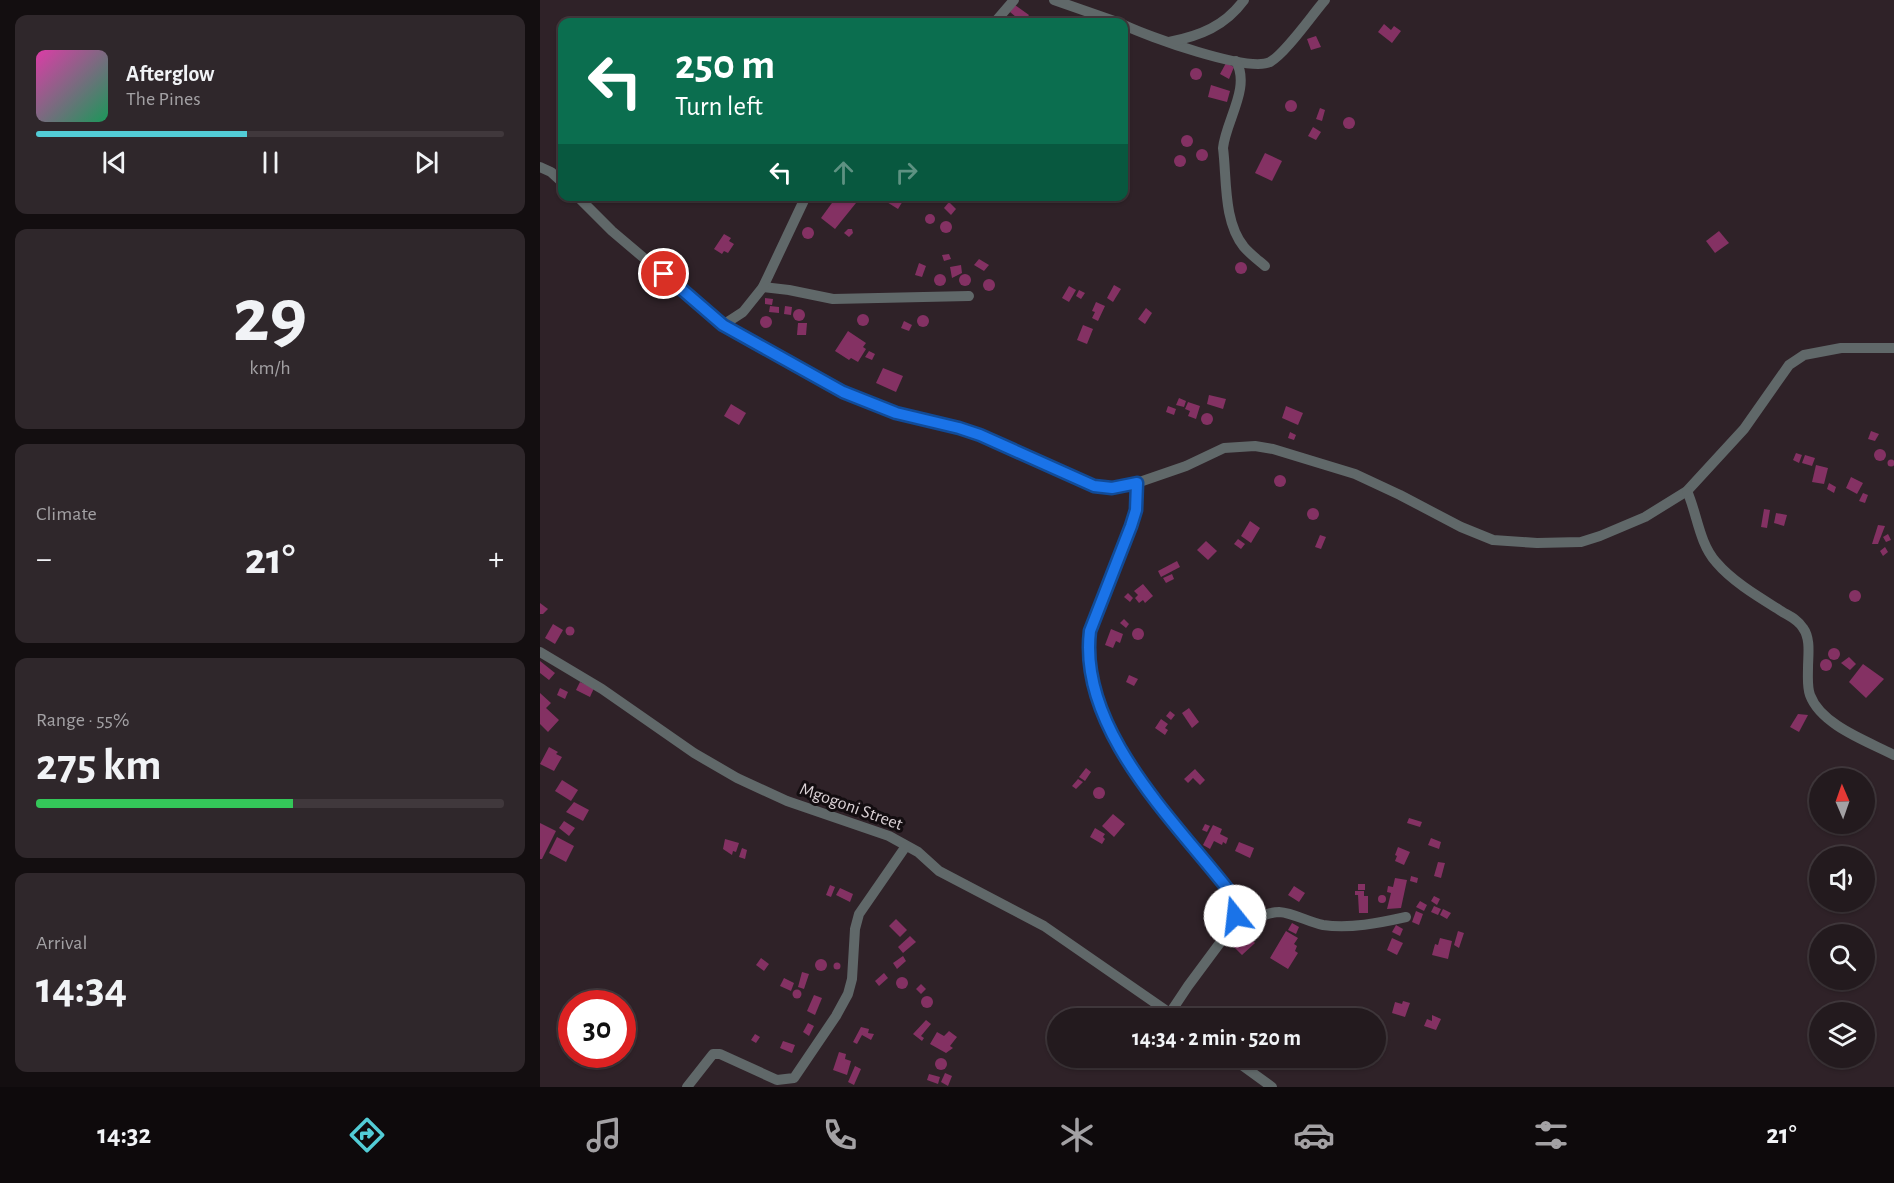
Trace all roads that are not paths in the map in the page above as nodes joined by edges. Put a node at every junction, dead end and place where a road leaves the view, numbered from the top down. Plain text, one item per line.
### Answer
1 (1014, 0) edge
2 (1054, 0) edge
3 (1244, 0) edge
4 (1324, 0) edge
5 (998, 18) edge
6 (1106, 18) edge
7 (1128, 27) edge
8 (1165, 43) junction
9 (1236, 61) junction
10 (540, 167) edge
11 (558, 178) edge
12 (582, 201) edge
13 (804, 201) edge
14 (1265, 266) dead end
15 (763, 287) junction
16 (969, 296) dead end
17 (723, 325) junction
18 (1894, 348) edge
19 (1137, 483) junction
20 (1687, 490) junction
21 (540, 652) edge
22 (1894, 755) edge
23 (906, 846) junction
24 (1406, 917) dead end
25 (1231, 928) junction
26 (1162, 1008) edge
27 (1178, 1008) edge
28 (1246, 1068) edge
29 (687, 1087) edge
30 (1272, 1087) edge

1 - 5 street
2 - 6 street
3 - 8 street
4 - 9 street
7 - 8 street
8 - 9 street
9 - 14 street
10 - 11 street
12 - 17 street
13 - 15 street
15 - 16 street
15 - 17 street
17 - 19 street
18 - 20 street
19 - 20 street
19 - 25 street
20 - 22 street
21 - 23 street, Mgogoni Street
23 - 26 street, Mgogoni Street
23 - 29 street
24 - 25 street
25 - 27 street
28 - 30 street

